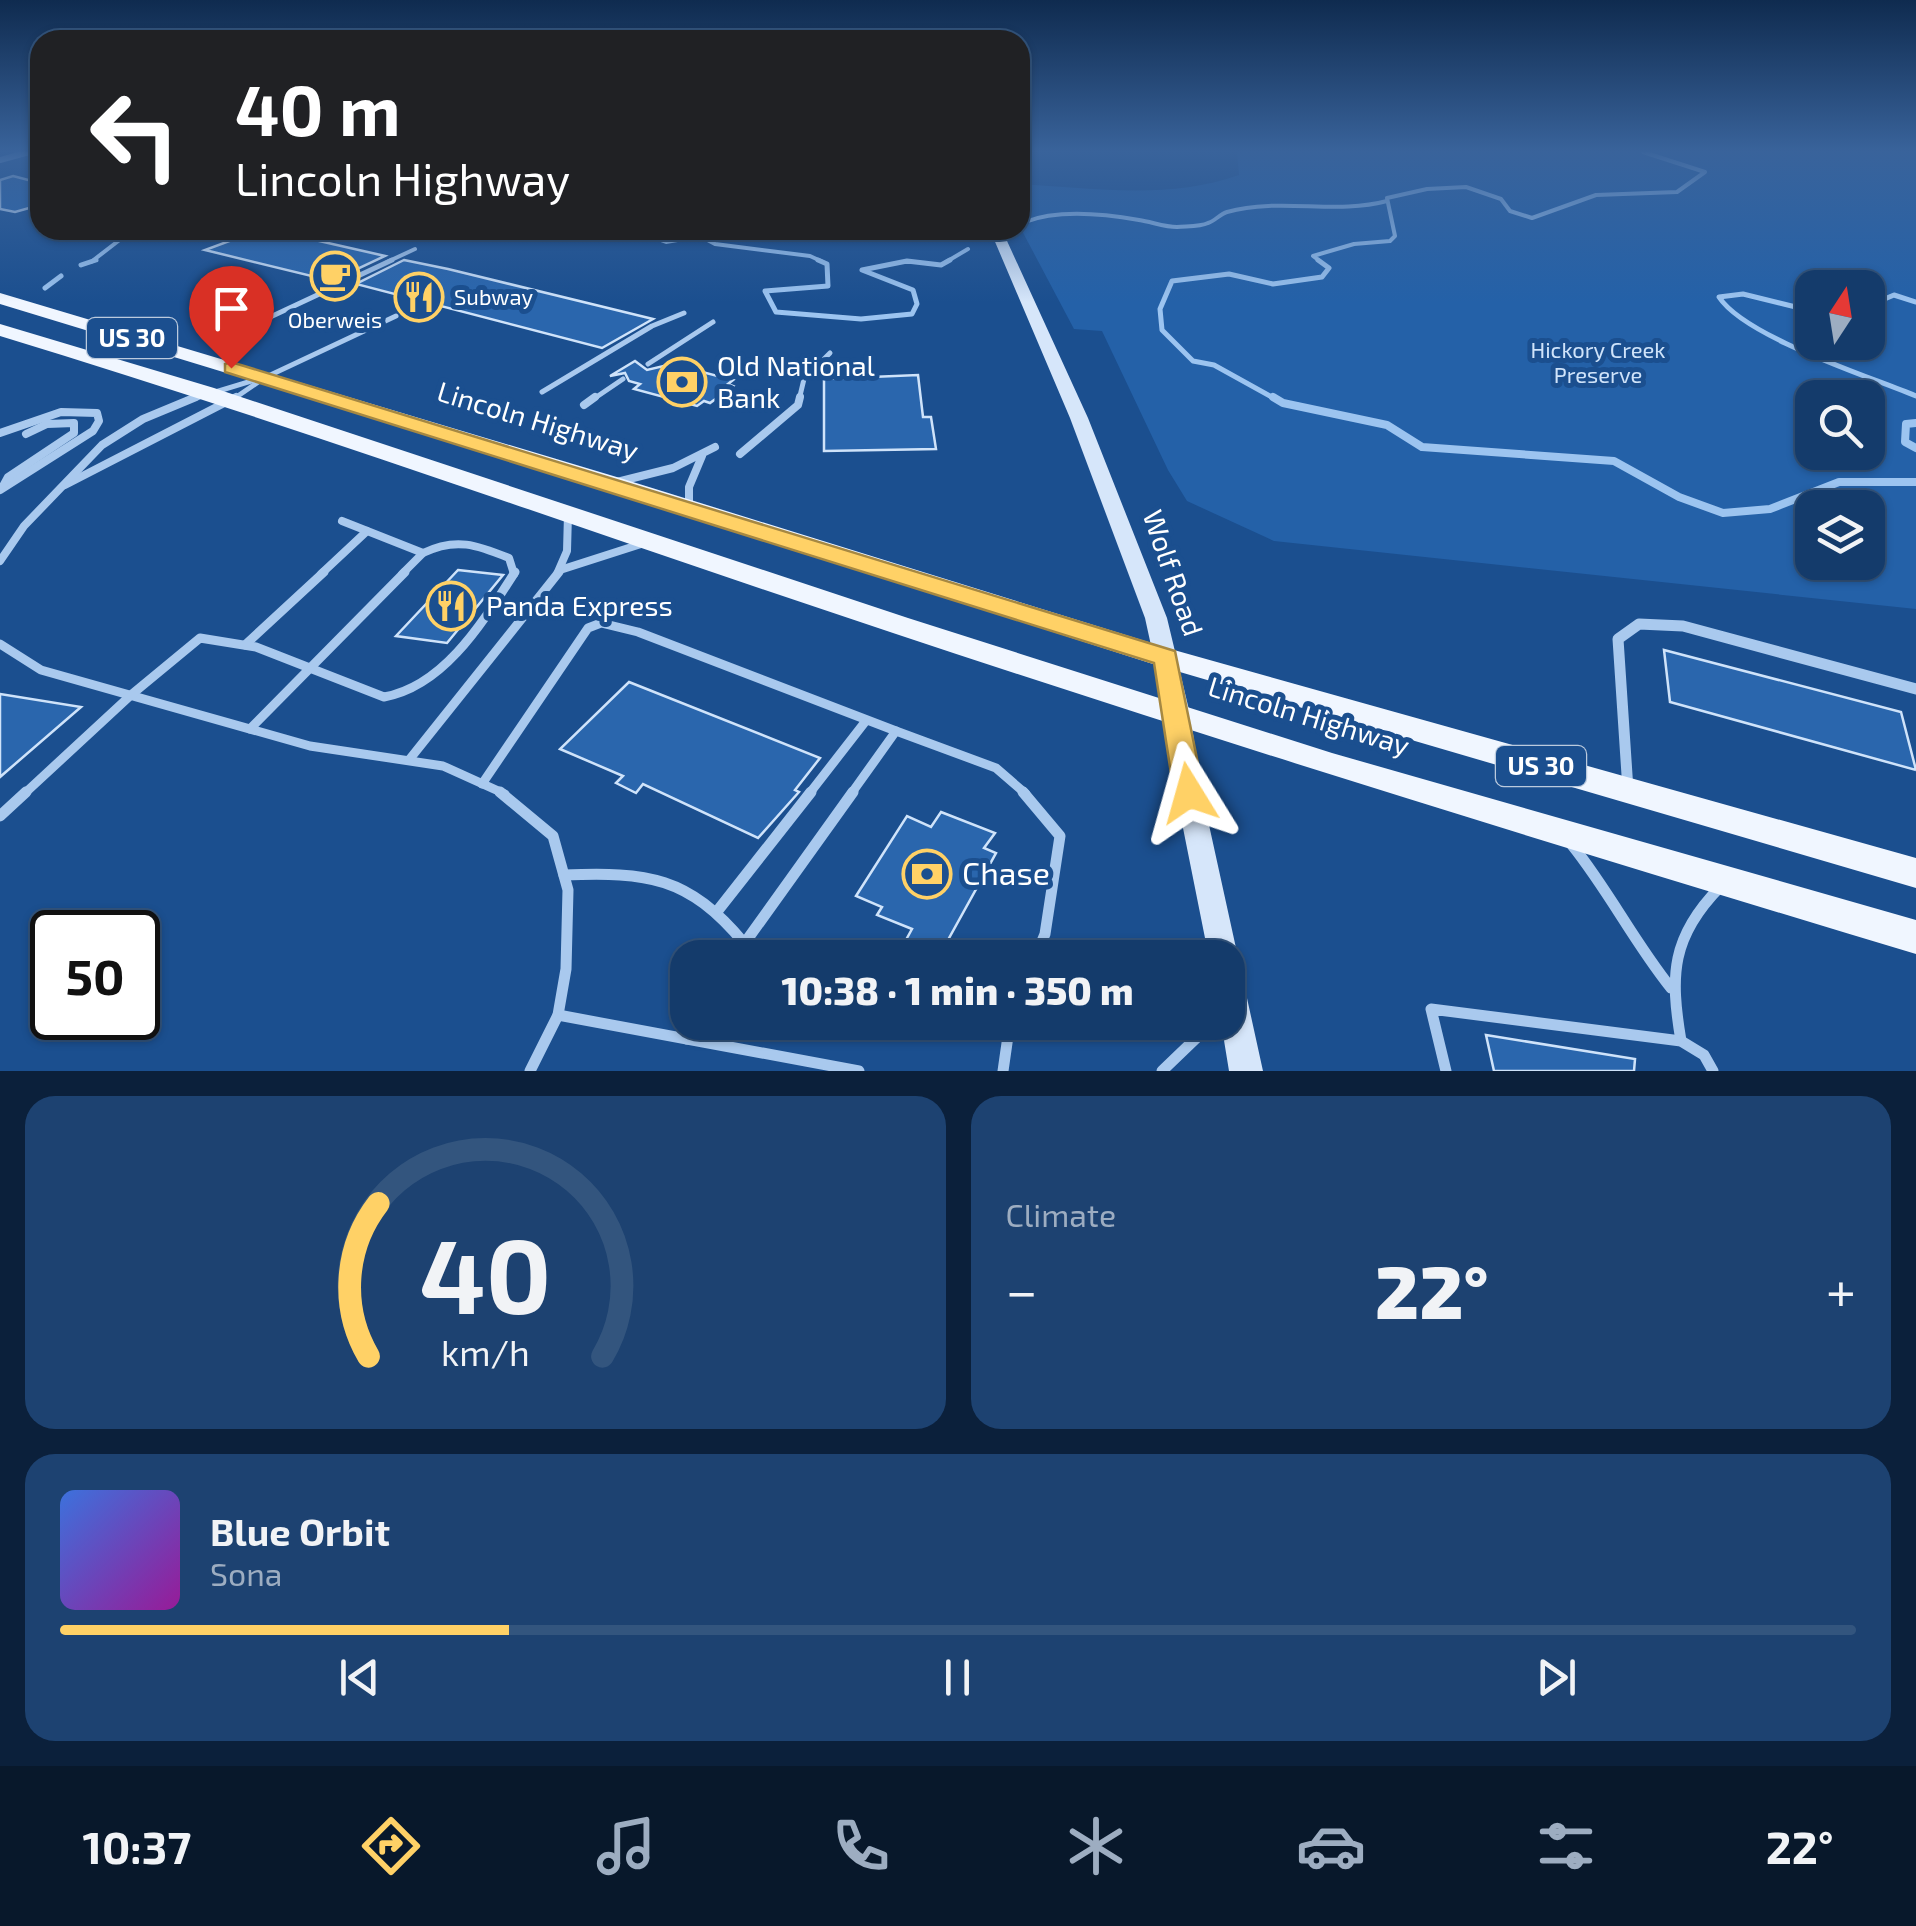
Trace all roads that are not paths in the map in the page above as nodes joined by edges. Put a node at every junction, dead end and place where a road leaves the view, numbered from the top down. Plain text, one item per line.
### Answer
1 (1000, 240) edge
2 (415, 249) dead end
3 (0, 298) edge
4 (684, 313) dead end
5 (396, 316) dead end
6 (266, 319) dead end
7 (712, 322) dead end
8 (0, 330) edge
9 (830, 353) dead end
10 (648, 364) dead end
11 (264, 378) junction
12 (623, 379) dead end
13 (542, 392) dead end
14 (219, 396) junction
15 (584, 405) dead end
16 (0, 433) edge
17 (26, 434) dead end
18 (715, 447) dead end
19 (740, 454) dead end
20 (702, 456) junction
21 (612, 483) junction
22 (65, 486) junction
23 (0, 490) edge
24 (690, 508) junction
25 (568, 513) junction
26 (342, 521) dead end
27 (367, 531) junction
28 (652, 542) junction
29 (423, 553) junction
30 (0, 560) edge
31 (560, 570) junction
32 (0, 644) edge
33 (245, 645) junction
34 (1166, 658) junction
35 (312, 667) junction
36 (1916, 689) edge
37 (131, 695) junction
38 (1178, 714) junction
39 (864, 722) junction
40 (250, 729) junction
41 (896, 731) junction
42 (409, 760) junction
43 (482, 784) junction
44 (1628, 791) junction
45 (0, 816) edge
46 (1562, 831) junction
47 (1916, 873) edge
48 (564, 876) junction
49 (1728, 881) junction
50 (719, 909) junction
51 (1916, 936) edge
52 (742, 940) edge
53 (746, 940) edge
54 (1042, 940) edge
55 (1220, 940) edge
56 (1671, 988) junction
57 (558, 1015) junction
58 (670, 1036) edge
59 (692, 1040) edge
60 (1007, 1040) edge
61 (1191, 1040) edge
62 (1237, 1040) edge
63 (1681, 1041) junction
64 (530, 1071) edge
65 (859, 1071) edge
66 (1003, 1071) edge
67 (1162, 1071) edge
68 (1246, 1071) edge
69 (1446, 1071) edge
70 (1714, 1071) edge

1 - 34 main road, Wolf Road
2 - 6 lane
3 - 11 main road, Lincoln Highway / US 30
4 - 13 lane
5 - 11 lane
7 - 10 lane
8 - 14 main road, Lincoln Highway / US 30
9 - 19 lane
11 - 14 lane
11 - 14 lane
11 - 21 main road, Lincoln Highway / US 30
12 - 15 lane
14 - 22 lane
14 - 22 lane
14 - 25 main road, Lincoln Highway / US 30
16 - 23 lane
17 - 23 lane
18 - 20 lane
20 - 21 lane
20 - 24 lane
21 - 24 main road, Lincoln Highway / US 30
22 - 30 lane
24 - 34 main road, Lincoln Highway / US 30
25 - 28 main road, Lincoln Highway / US 30
25 - 31 lane
26 - 27 lane
27 - 29 lane
27 - 33 lane
28 - 31 lane
28 - 38 main road, Lincoln Highway / US 30
29 - 35 lane
29 - 35 lane
31 - 42 lane
32 - 37 lane
33 - 35 lane
33 - 37 lane
34 - 38 main road, Wolf Road
34 - 44 main road, Lincoln Highway / US 30
35 - 40 lane
36 - 44 street
37 - 40 lane
37 - 45 lane
38 - 46 main road, Lincoln Highway / US 30
38 - 55 main road, Wolf Road
39 - 41 lane
39 - 43 lane
39 - 50 lane
40 - 42 lane
41 - 53 lane
41 - 54 lane
42 - 43 lane
43 - 48 lane
44 - 47 main road, Lincoln Highway / US 30
46 - 49 main road, Lincoln Highway / US 30
46 - 56 lane
48 - 50 lane
48 - 57 lane
49 - 51 main road, Lincoln Highway / US 30
49 - 56 lane
50 - 52 lane
56 - 63 lane
57 - 58 lane
57 - 64 lane
59 - 65 lane
60 - 66 lane
61 - 67 lane
62 - 68 main road
63 - 69 lane
63 - 70 lane

